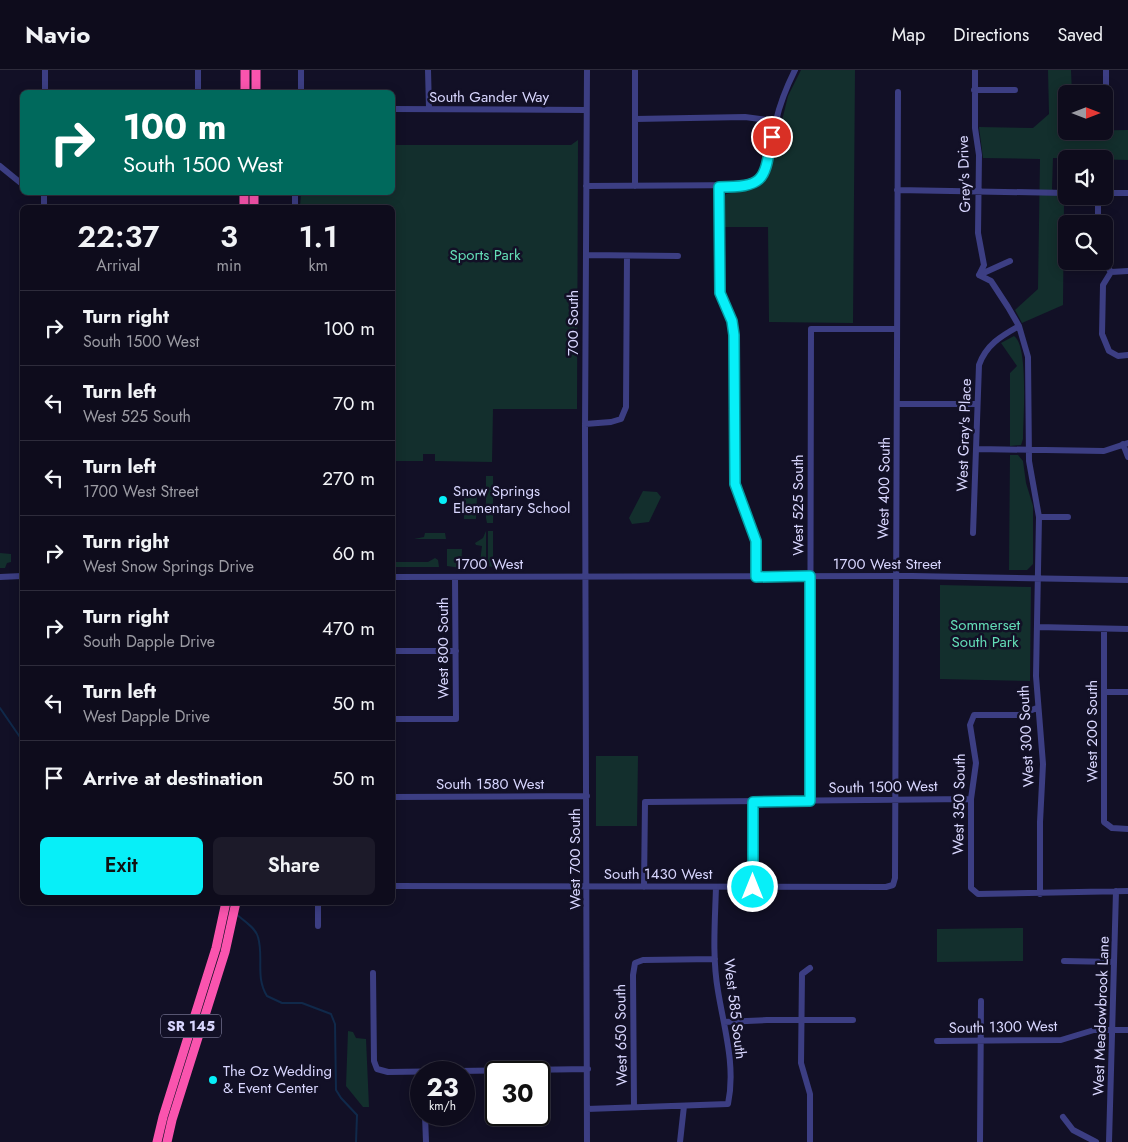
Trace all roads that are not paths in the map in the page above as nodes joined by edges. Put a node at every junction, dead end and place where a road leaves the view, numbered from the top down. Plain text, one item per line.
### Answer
1 (45, 70) edge
2 (198, 70) edge
3 (245, 70) edge
4 (256, 70) edge
5 (301, 70) edge
6 (428, 70) edge
7 (587, 70) edge
8 (635, 70) edge
9 (795, 70) edge
10 (975, 70) edge
11 (1106, 70) edge
12 (1106, 85) edge
13 (45, 90) edge
14 (198, 90) edge
15 (245, 90) edge
16 (256, 90) edge
17 (301, 90) edge
18 (974, 90) junction
19 (1014, 90) dead end
20 (898, 92) dead end
21 (429, 108) junction
22 (395, 109) edge
23 (586, 110) junction
24 (635, 119) junction
25 (776, 121) junction
26 (0, 166) edge
27 (20, 182) edge
28 (586, 186) junction
29 (635, 186) junction
30 (719, 187) junction
31 (897, 190) junction
32 (979, 191) junction
33 (1058, 193) edge
34 (1113, 193) edge
35 (1128, 193) edge
36 (586, 256) junction
37 (627, 256) junction
38 (678, 256) dead end
39 (1010, 261) dead end
40 (1128, 271) edge
41 (1111, 272) joint
42 (979, 275) junction
43 (1019, 326) junction
44 (896, 329) junction
45 (1128, 355) edge
46 (897, 404) junction
47 (977, 404) junction
48 (585, 424) junction
49 (1126, 443) edge
50 (977, 449) junction
51 (1029, 450) junction
52 (1128, 457) edge
53 (1039, 517) junction
54 (1068, 517) dead end
55 (973, 533) dead end
56 (20, 576) edge
57 (810, 576) junction
58 (895, 576) junction
59 (0, 577) edge
60 (395, 577) edge
61 (456, 577) junction
62 (585, 577) junction
63 (756, 577) junction
64 (1038, 577) junction
65 (1128, 580) edge
66 (1037, 627) junction
67 (1104, 629) junction
68 (1128, 629) edge
69 (395, 651) edge
70 (456, 651) junction
71 (1104, 692) junction
72 (1128, 692) edge
73 (1037, 708) junction
74 (395, 719) edge
75 (587, 796) junction
76 (395, 797) edge
77 (971, 798) junction
78 (895, 799) junction
79 (810, 801) junction
80 (753, 802) junction
81 (1128, 829) edge
82 (893, 885) joint
83 (395, 886) edge
84 (587, 886) junction
85 (644, 887) junction
86 (753, 887) junction
87 (716, 888) junction
88 (1116, 891) junction
89 (1128, 891) edge
90 (1040, 894) junction
91 (318, 905) edge
92 (225, 906) edge
93 (235, 909) edge
94 (318, 926) dead end
95 (715, 959) junction
96 (1064, 961) dead end
97 (1114, 962) junction
98 (810, 968) dead end
99 (373, 973) dead end
100 (981, 1000) dead end
101 (800, 1020) junction
102 (853, 1020) dead end
103 (724, 1022) junction
104 (1111, 1030) junction
105 (1128, 1030) edge
106 (937, 1041) dead end
107 (980, 1041) junction
108 (588, 1069) junction
109 (475, 1071) edge
110 (410, 1072) edge
111 (684, 1106) junction
112 (634, 1107) junction
113 (587, 1109) junction
114 (1063, 1117) dead end
115 (426, 1126) edge
116 (157, 1142) edge
117 (168, 1142) edge
118 (426, 1142) edge
119 (587, 1142) edge
120 (680, 1142) edge
121 (810, 1142) edge
122 (980, 1142) edge
123 (1096, 1142) edge
124 (1109, 1142) edge

1 - 13 street
2 - 14 street
3 - 15 highway
4 - 16 highway
5 - 17 street
6 - 21 street
7 - 23 street, 700 South
8 - 24 street
9 - 25 street
10 - 18 street, Grey's Drive
11 - 12 street
18 - 19 street
18 - 32 street, Grey's Drive
20 - 31 street, West 400 South
21 - 22 street, South Gander Way
21 - 23 street, South Gander Way
23 - 28 street, 700 South
24 - 25 street
24 - 29 street
25 - 30 street
26 - 27 street
28 - 29 street
28 - 36 street, 700 South
29 - 30 street
30 - 63 street
31 - 32 street
31 - 44 street, West 400 South
32 - 33 street
32 - 42 street, Grey's Drive
34 - 35 street
36 - 37 street
36 - 48 street, 700 South
37 - 38 street
37 - 48 street
39 - 42 street
40 - 41 street
41 - 45 street
42 - 43 street, West 300 South
43 - 47 street, West Gray's Place
43 - 51 street, West 300 South
44 - 46 street, West 400 South
44 - 57 street, West 525 South
46 - 47 street
46 - 58 street, West 400 South
47 - 50 street, West Gray's Place
48 - 62 street, 700 South
49 - 51 street
49 - 52 street
50 - 51 street
50 - 55 street, West Gray's Place
51 - 53 street, West 300 South
53 - 54 street
53 - 64 street, West 300 South
56 - 59 street
57 - 58 street, 1700 West Street
57 - 63 street, 1700 West Street
57 - 79 street, West 525 South
58 - 64 street, 1700 West Street
58 - 78 street, West 400 South
60 - 61 street, 1700 West
61 - 62 street, 1700 West
61 - 70 street, West 800 South
62 - 63 street, 1700 West Street
62 - 75 street, West 700 South
64 - 65 street
64 - 66 street, West 300 South
66 - 67 street
66 - 73 street, West 300 South
67 - 68 street
67 - 71 street, West 200 South
69 - 70 street
70 - 74 street, West 800 South
71 - 72 street
71 - 81 street, West 200 South
73 - 77 street, West 350 South
73 - 90 street, West 300 South
75 - 76 street, South 1580 West
75 - 84 street, West 700 South
77 - 78 street, South 1500 West
77 - 90 street, West 350 South
78 - 79 street, South 1500 West
78 - 82 street, West 400 South
79 - 80 street, South 1500 West
80 - 85 street, South 1500 West
80 - 86 street
82 - 86 street, South 1430 West
83 - 84 street, South 1430 West
84 - 85 street, South 1430 West
84 - 108 street, West 700 South
85 - 87 street, South 1430 West
86 - 87 street, South 1430 West
87 - 95 street, West 585 South
88 - 89 street
88 - 90 street
88 - 97 street, West Meadowbrook Lane
91 - 94 street
92 - 116 highway, SR 145
93 - 117 highway, SR 145
95 - 103 street, West 585 South
95 - 112 street, West 650 South
96 - 97 street
97 - 104 street, West Meadowbrook Lane
98 - 101 street
99 - 110 street
100 - 107 street
101 - 102 street
101 - 103 street
101 - 121 street
103 - 111 street, West 585 South
104 - 105 street, South 1300 West
104 - 107 street, South 1300 West
104 - 124 street, West Meadowbrook Lane
106 - 107 street, South 1300 West
107 - 122 street
108 - 109 street
108 - 113 street, West 700 South
111 - 112 street
111 - 120 street
112 - 113 street
113 - 119 street, West 700 South
114 - 123 street
115 - 118 street

